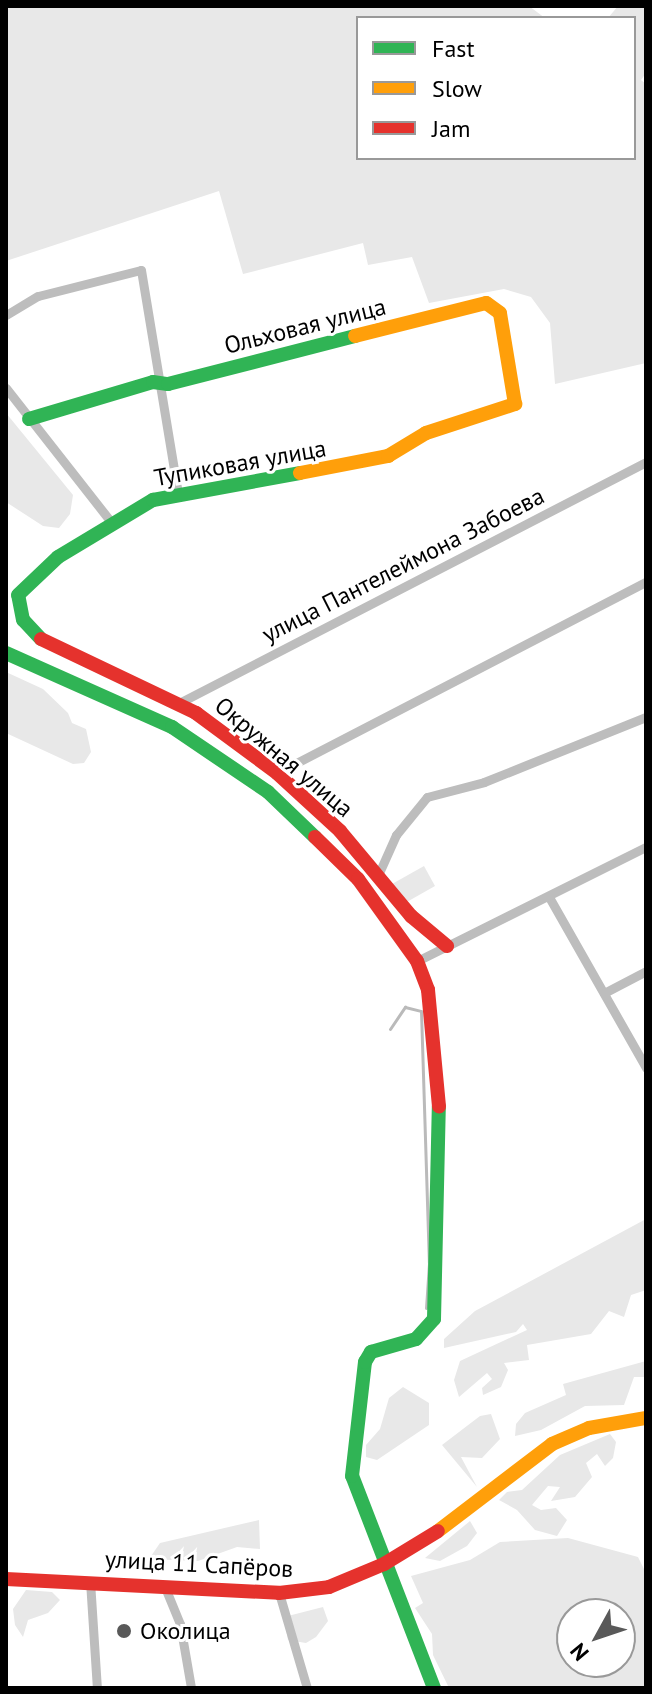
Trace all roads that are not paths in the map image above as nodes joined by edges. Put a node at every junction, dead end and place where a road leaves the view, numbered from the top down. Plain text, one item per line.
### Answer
1 (6, 315) edge
2 (161, 383) junction
3 (6, 388) edge
4 (515, 404) joint
5 (29, 419) junction
6 (646, 462) edge
7 (178, 494) junction
8 (112, 523) junction
9 (646, 582) edge
10 (23, 620) joint
11 (6, 653) edge
12 (179, 703) junction
13 (646, 717) edge
14 (277, 773) junction
15 (646, 847) edge
16 (379, 873) junction
17 (549, 897) junction
18 (447, 946) junction
19 (417, 961) junction
20 (646, 971) edge
21 (604, 993) junction
22 (646, 1068) edge
23 (646, 1418) edge
24 (384, 1564) junction
25 (6, 1577) edge
26 (90, 1581) junction
27 (164, 1585) junction
28 (279, 1593) junction
29 (97, 1688) edge
30 (191, 1688) edge
31 (307, 1688) edge
32 (434, 1688) edge

1 - 2 street
2 - 4 street, Ольховая улица
2 - 5 street, Ольховая улица
2 - 7 street
3 - 5 street
4 - 7 street, Тупиковая улица
5 - 8 street
6 - 12 street, улица Пантелеймона Забоева
7 - 8 street, Тупиковая улица
8 - 10 street, Тупиковая улица
9 - 14 street
10 - 12 street, Окружная улица
11 - 19 street
12 - 14 street, Окружная улица
13 - 16 street
14 - 16 street, Окружная улица
15 - 17 street
16 - 18 street, Окружная улица
17 - 18 street
17 - 21 street
18 - 19 street
19 - 24 street
20 - 21 street
21 - 22 street
23 - 24 street, улица 11 Сапёров
24 - 28 street, улица 11 Сапёров
24 - 32 street
25 - 26 street, улица 11 Сапёров
26 - 27 street, улица 11 Сапёров
26 - 29 street
27 - 28 street, улица 11 Сапёров
27 - 30 street
28 - 31 street

